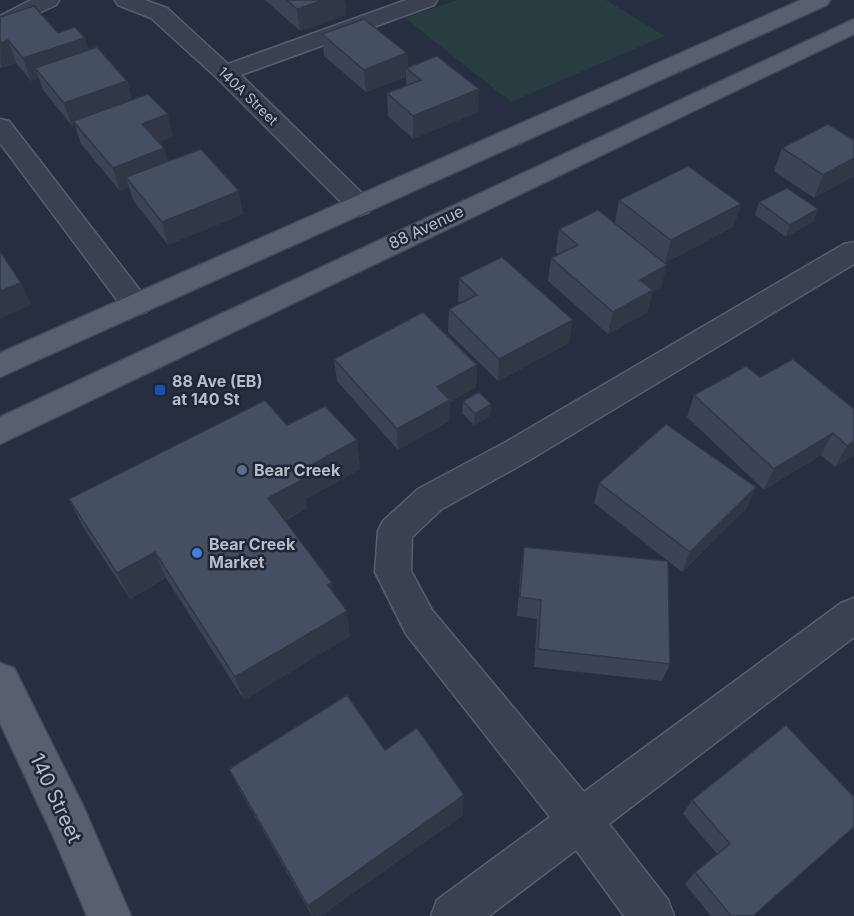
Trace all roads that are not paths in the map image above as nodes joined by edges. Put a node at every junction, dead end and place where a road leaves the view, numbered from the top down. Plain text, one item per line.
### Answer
1 (48, 0) edge
2 (126, 0) edge
3 (426, 0) edge
4 (819, 0) edge
5 (0, 24) edge
6 (854, 27) edge
7 (225, 72) junction
8 (0, 126) edge
9 (360, 206) junction
10 (854, 251) edge
11 (136, 305) junction
12 (0, 366) edge
13 (0, 431) edge
14 (854, 615) edge
15 (0, 681) edge
16 (580, 821) junction
17 (109, 916) edge
18 (453, 916) edge
19 (652, 916) edge

1 - 5 street
2 - 7 street, 140A Street
3 - 7 street
4 - 9 main road
6 - 13 main road, 88 Avenue
7 - 9 street, 140A Street
8 - 11 street
9 - 11 main road
10 - 16 street
11 - 12 main road
14 - 16 street
15 - 17 main road, 140 Street
16 - 18 street
16 - 19 street

